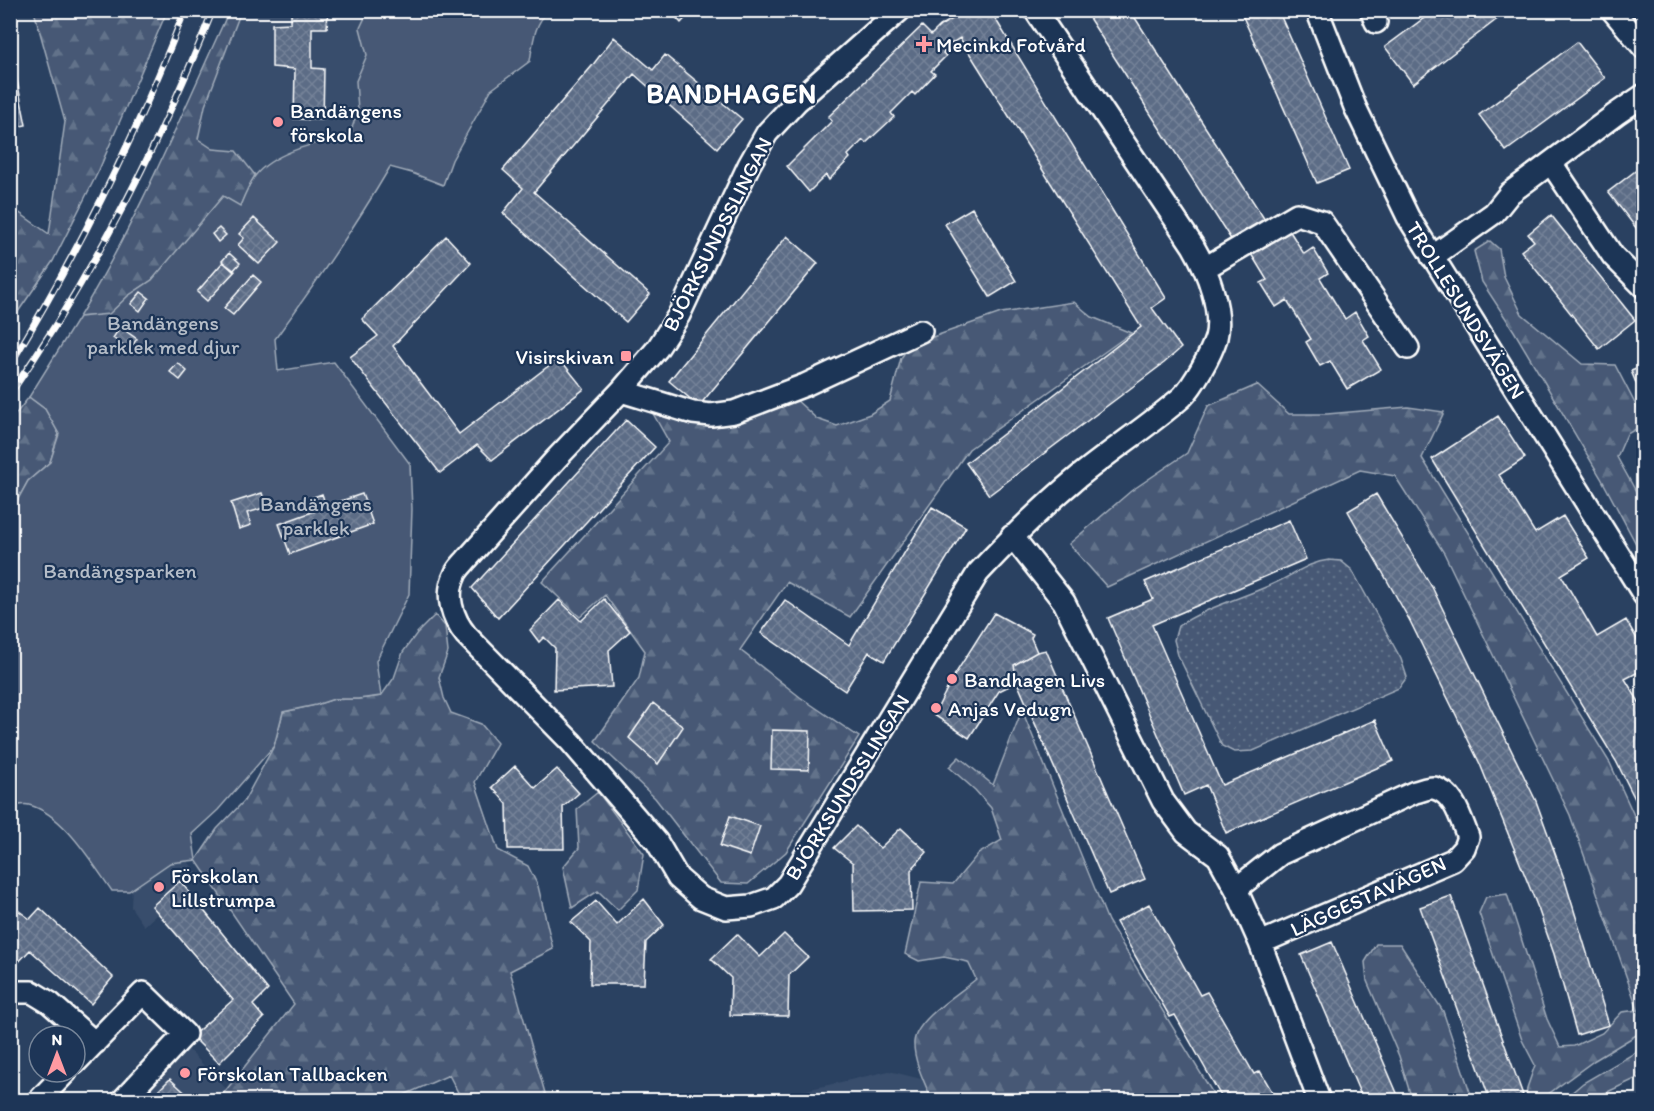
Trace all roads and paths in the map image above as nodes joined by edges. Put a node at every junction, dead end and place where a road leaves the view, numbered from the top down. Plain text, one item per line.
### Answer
1 (900, 10) edge
2 (1035, 10) edge
3 (1317, 10) edge
4 (1612, 10) edge
5 (1644, 48) edge
6 (1644, 95) edge
7 (1551, 163) junction
8 (1432, 257) junction
9 (1205, 267) junction
10 (1644, 287) edge
11 (921, 331) dead end
12 (1408, 348) dead end
13 (621, 391) junction
14 (1012, 536) junction
15 (1644, 595) edge
16 (1236, 889) junction
17 (1260, 944) junction
18 (10, 996) edge
19 (95, 1043) junction
20 (87, 1051) edge
21 (55, 1084) edge
22 (39, 1101) edge
23 (123, 1101) edge
24 (1319, 1101) edge

1 - 13 street, BJÖRKSUNDSSLINGAN
2 - 9 street, BJÖRKSUNDSSLINGAN
3 - 8 street, TROLLESUNDSVÄGEN
4 - 5 street
6 - 7 street
7 - 8 street
7 - 10 street
8 - 15 street, TROLLESUNDSVÄGEN
9 - 12 street
9 - 14 street, BJÖRKSUNDSSLINGAN
11 - 13 street
13 - 14 street, BJÖRKSUNDSSLINGAN
14 - 16 street
16 - 17 street
16 - 17 street, LÄGGESTAVÄGEN
17 - 24 street
18 - 19 street
19 - 20 street
19 - 23 street
21 - 22 street

